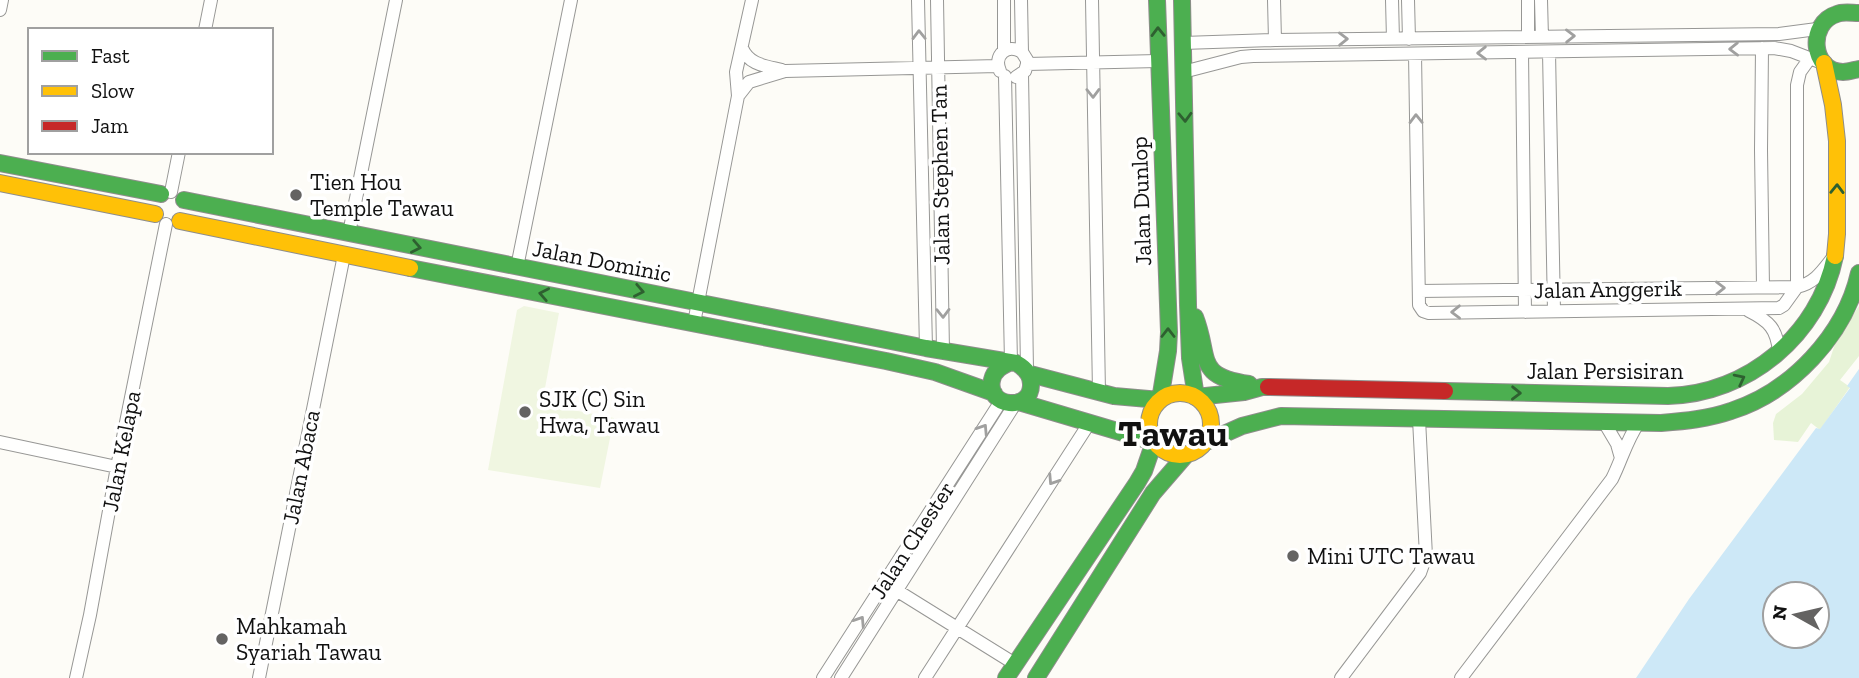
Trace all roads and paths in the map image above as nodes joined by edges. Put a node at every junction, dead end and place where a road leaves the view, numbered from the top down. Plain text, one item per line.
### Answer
1 (2, 0) edge
2 (211, 0) edge
3 (397, 0) edge
4 (571, 0) edge
5 (752, 0) edge
6 (918, 0) edge
7 (937, 0) edge
8 (1004, 0) edge
9 (1021, 0) edge
10 (1092, 0) edge
11 (1157, 0) edge
12 (1182, 0) edge
13 (1274, 0) edge
14 (1392, 0) edge
15 (1408, 0) edge
16 (1528, 0) edge
17 (1541, 0) edge
18 (1832, 7) edge
19 (0, 10) edge
20 (1859, 13) edge
21 (205, 28) edge
22 (1817, 29) junction
23 (1528, 37) junction
24 (1542, 37) junction
25 (1409, 38) junction
26 (1393, 39) junction
27 (1275, 40) junction
28 (1254, 41) junction
29 (1183, 43) junction
30 (742, 48) junction
31 (1762, 48) junction
32 (1004, 50) junction
33 (1022, 52) junction
34 (1522, 52) junction
35 (1549, 52) junction
36 (1415, 54) junction
37 (1253, 56) junction
38 (1158, 61) junction
39 (1817, 61) junction
40 (1093, 63) junction
41 (919, 67) junction
42 (938, 67) junction
43 (1024, 69) junction
44 (1859, 69) edge
45 (785, 71) junction
46 (1001, 71) junction
47 (1183, 72) junction
48 (737, 96) junction
49 (1160, 104) junction
50 (179, 154) edge
51 (0, 163) edge
52 (0, 183) edge
53 (172, 195) junction
54 (167, 220) junction
55 (349, 233) junction
56 (1836, 252) junction
57 (344, 255) junction
58 (517, 267) junction
59 (1859, 273) edge
60 (1763, 287) junction
61 (1797, 287) junction
62 (1525, 290) junction
63 (1553, 290) junction
64 (1419, 291) junction
65 (697, 303) junction
66 (1188, 305) junction
67 (1747, 310) junction
68 (1554, 311) junction
69 (1525, 312) junction
70 (694, 323) junction
71 (926, 348) junction
72 (943, 351) junction
73 (1779, 352) junction
74 (961, 354) junction
75 (1011, 362) junction
76 (1028, 371) junction
77 (935, 372) junction
78 (1262, 387) junction
79 (1447, 391) junction
80 (1098, 393) junction
81 (1196, 397) junction
82 (1008, 400) junction
83 (1160, 400) junction
84 (1419, 419) junction
85 (1090, 422) junction
86 (1604, 422) junction
87 (1639, 422) junction
88 (0, 442) edge
89 (1154, 442) junction
90 (1206, 442) junction
91 (1185, 456) junction
92 (1621, 458) junction
93 (117, 467) junction
94 (896, 590) junction
95 (957, 628) junction
96 (1010, 671) edge
97 (76, 678) edge
98 (259, 678) edge
99 (823, 678) edge
100 (841, 678) edge
101 (925, 678) edge
102 (1036, 678) edge
103 (1341, 678) edge
104 (1461, 678) edge

1 - 19 street
2 - 21 street
3 - 55 street
4 - 58 street
5 - 30 street
41 -> 6 street, Jalan Stephen Tan
7 - 42 street, Jalan Stephen Tan
8 - 32 street
9 - 33 street
10 - 40 street
38 -> 11 street, Jalan Dunlop
12 - 29 street, Jalan Dunlop
13 - 27 street
14 - 26 street
15 - 25 street
16 - 23 street
17 - 24 street
18 - 20 street
18 - 22 street
24 -> 22 street
22 - 39 street, Jalan Persisiran
23 - 24 street
23 - 25 street
25 - 26 street
27 -> 26 street
27 - 28 street
28 - 29 street
28 - 37 street
29 - 47 street, Jalan Dunlop
29 - 49 street
30 - 45 street
30 - 48 street
31 -> 35 street
31 - 39 street
31 - 60 street
32 - 33 street
32 - 46 street
33 - 43 street
34 - 35 street
34 -> 36 street
34 - 62 street
35 - 63 street
36 - 37 street
64 -> 36 street
37 - 47 street
38 - 40 street
38 - 49 street, Jalan Dunlop
39 - 44 street
56 -> 39 street, Jalan Persisiran
39 - 61 street
40 - 43 street
40 -> 80 street
41 - 42 street
41 - 45 street
41 - 71 street, Jalan Stephen Tan
42 - 46 street
42 -> 72 street, Jalan Stephen Tan
43 - 46 street
43 - 76 street
45 - 48 street
46 - 75 street
47 -> 66 street, Jalan Dunlop
48 - 65 street
83 -> 49 street, Jalan Dunlop
50 - 53 street
51 - 53 street, Jalan Dominic
52 - 54 street, Jalan Dominic
53 - 54 street
53 - 54 street
53 - 55 street, Jalan Dominic
54 - 57 street, Jalan Dominic
54 - 93 street, Jalan Kelapa
55 - 57 street
55 -> 58 street, Jalan Dominic
56 - 61 street, Jalan Anggerik
56 - 73 street, Jalan Persisiran
70 -> 57 street, Jalan Dominic
57 - 98 street, Jalan Abaca
58 -> 65 street, Jalan Dominic
59 - 87 street
60 - 61 street, Jalan Anggerik
63 -> 60 street, Jalan Anggerik
61 - 67 street, Jalan Anggerik
62 - 63 street, Jalan Anggerik
62 - 64 street, Jalan Anggerik
62 - 69 street
63 - 68 street
69 -> 64 street, Jalan Anggerik
65 - 70 street
65 - 71 street, Jalan Dominic
66 - 78 street
66 - 81 street, Jalan Dunlop
67 - 68 street, Jalan Anggerik
67 - 73 street
68 - 69 street, Jalan Anggerik
70 - 77 street, Jalan Dominic
71 - 72 street, Jalan Dominic
72 - 74 street, Jalan Dominic
79 -> 73 street, Jalan Persisiran
74 - 75 street, Jalan Dominic
74 - 77 street
75 - 76 street
75 - 82 street
76 - 80 street
76 - 82 street
77 - 82 street, Jalan Dominic
78 - 79 street, Jalan Persisiran
78 - 81 street, Jalan Persisiran
79 - 84 street
80 - 83 street
81 - 83 street
81 - 90 street
82 - 85 street, Jalan Dominic
82 - 94 street, Jalan Chester
99 -> 82 street, Jalan Chester
83 - 89 street
84 - 86 street
84 - 90 street
84 - 103 street
85 - 89 street, Jalan Dominic
85 -> 95 street
86 - 87 street
86 - 92 street
87 - 92 street
88 - 93 street
89 - 91 street
89 - 96 street
90 - 91 street
91 - 102 street
92 - 104 street
93 - 97 street, Jalan Kelapa
94 - 95 street
94 - 100 street, Jalan Chester
95 - 96 street
95 - 101 street

